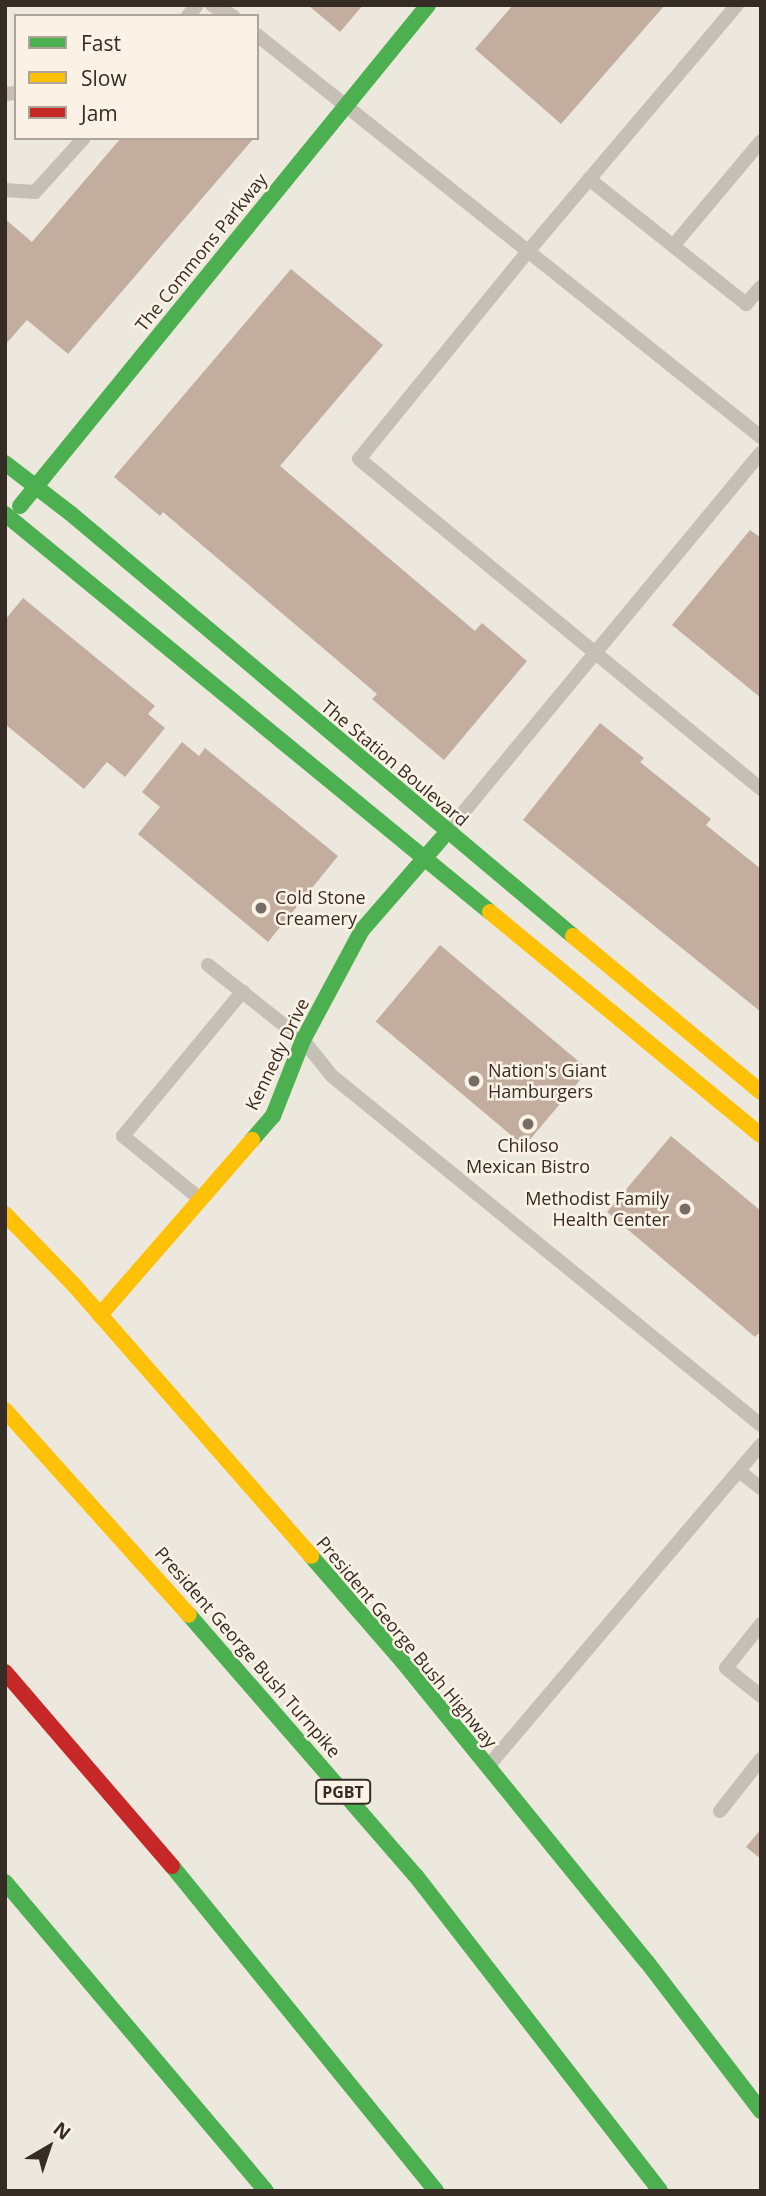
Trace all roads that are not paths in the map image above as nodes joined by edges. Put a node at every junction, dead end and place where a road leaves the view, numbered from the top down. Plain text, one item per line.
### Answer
1 (212, 5) edge
2 (428, 5) edge
3 (737, 5) edge
4 (229, 14) edge
5 (259, 37) edge
6 (347, 104) junction
7 (82, 140) edge
8 (761, 141) edge
9 (589, 179) junction
10 (5, 190) edge
11 (673, 246) junction
12 (528, 250) junction
13 (761, 287) edge
14 (761, 437) edge
15 (761, 453) edge
16 (5, 463) edge
17 (36, 487) junction
18 (7, 518) edge
19 (593, 652) junction
20 (761, 789) edge
21 (447, 832) junction
22 (424, 858) junction
23 (208, 964) dead end
24 (243, 991) junction
25 (303, 1040) junction
26 (761, 1092) edge
27 (761, 1135) edge
28 (200, 1199) junction
29 (5, 1214) edge
30 (100, 1315) junction
31 (5, 1410) edge
32 (761, 1425) edge
33 (761, 1445) edge
34 (739, 1471) junction
35 (761, 1488) edge
36 (761, 1624) edge
37 (5, 1672) edge
38 (761, 1696) edge
39 (761, 1759) edge
40 (488, 1767) junction
41 (720, 1811) dead end
42 (5, 1882) edge
43 (647, 1962) junction
44 (704, 2065) dead end
45 (761, 2111) edge
46 (267, 2191) edge
47 (436, 2191) edge
48 (660, 2191) edge

1 - 4 lane
2 - 6 main road, The Commons Parkway
3 - 9 lane
5 - 6 lane
6 - 12 lane
6 - 17 main road, The Commons Parkway
7 - 10 lane
8 - 11 lane
9 - 11 lane
9 - 12 lane
11 - 13 lane
12 - 14 lane
12 - 19 lane
15 - 19 lane
16 - 17 main road, The Station Boulevard
17 - 18 main road, The Commons Parkway
17 - 21 main road, The Station Boulevard
18 - 22 main road
19 - 20 lane
19 - 21 lane
21 - 22 main road, Kennedy Drive
21 - 26 main road, The Station Boulevard
22 - 25 main road, Kennedy Drive
22 - 27 main road
23 - 24 lane
24 - 25 lane
24 - 28 lane
25 - 28 main road, Kennedy Drive
25 - 32 lane
28 - 30 main road, Kennedy Drive
29 - 30 main road, President George Bush Highway
30 - 40 main road, President George Bush Highway
31 - 48 main road, President George Bush Turnpike / PGBT
33 - 34 lane
34 - 35 lane
34 - 40 lane
36 - 38 lane
37 - 47 main road
39 - 41 lane
40 - 43 main road, President George Bush Highway
42 - 46 main road
43 - 44 main road
43 - 45 main road, President George Bush Highway

